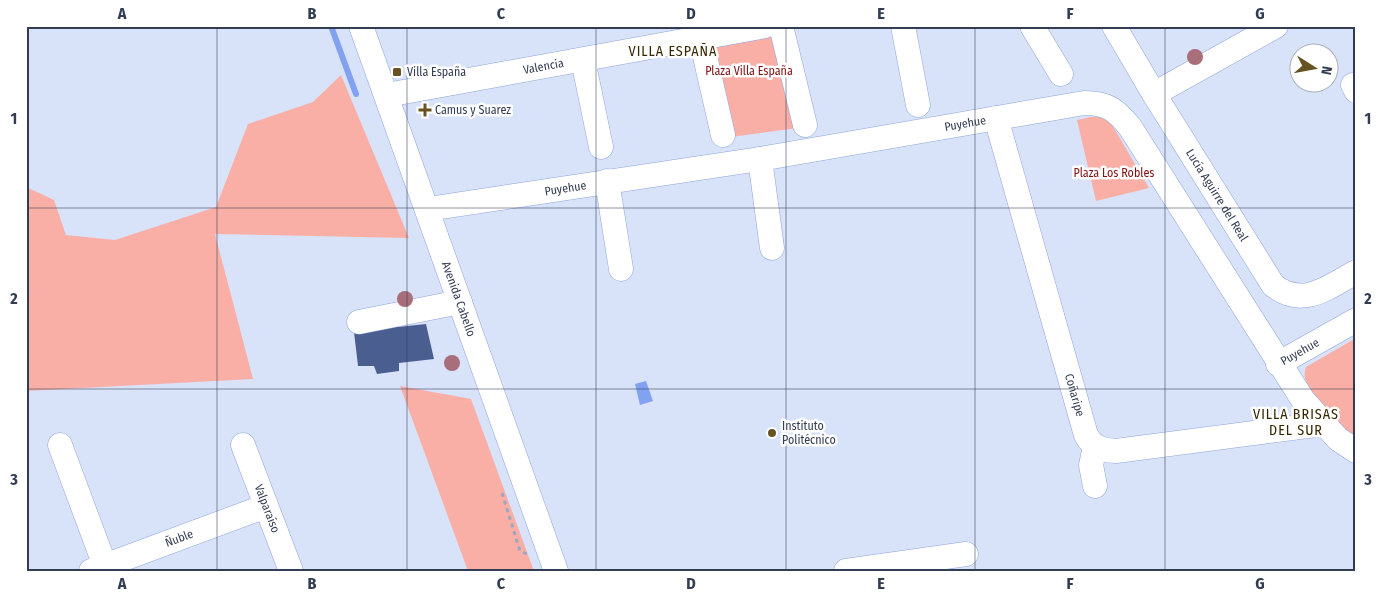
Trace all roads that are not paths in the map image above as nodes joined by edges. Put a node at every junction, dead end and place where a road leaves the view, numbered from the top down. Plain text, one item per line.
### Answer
1 (361, 26) edge
2 (765, 26) edge
3 (781, 26) edge
4 (903, 26) edge
5 (1032, 26) edge
6 (1114, 26) edge
7 (1276, 26) edge
8 (701, 39) junction
9 (583, 60) junction
10 (1061, 74) dead end
11 (1154, 94) junction
12 (387, 95) junction
13 (918, 105) dead end
14 (996, 118) junction
15 (805, 125) dead end
16 (723, 135) dead end
17 (601, 147) dead end
18 (760, 159) junction
19 (607, 182) junction
20 (428, 209) junction
21 (772, 248) dead end
22 (621, 269) dead end
23 (1356, 272) edge
24 (460, 302) junction
25 (1356, 320) edge
26 (360, 322) dead end
27 (1278, 364) junction
28 (1323, 424) junction
29 (60, 445) dead end
30 (243, 445) dead end
31 (1095, 447) junction
32 (1356, 451) edge
33 (1095, 486) dead end
34 (266, 506) junction
35 (966, 554) dead end
36 (98, 568) edge
37 (291, 571) edge
38 (556, 571) edge
39 (846, 571) edge

1 - 12 street, Avenida Cabello
2 - 8 street, Valencia
3 - 15 street
4 - 13 street
5 - 10 street
6 - 11 street, Lucía Aguirre del Real
7 - 11 street
8 - 9 street, Valencia
8 - 16 street
9 - 12 street, Valencia
9 - 17 street
11 - 23 street, Lucía Aguirre del Real
12 - 20 street, Avenida Cabello
14 - 18 street, Puyehue
14 - 27 street, Puyehue
14 - 31 street, Coñaripe
18 - 19 street, Puyehue
18 - 21 street
19 - 20 street, Puyehue
19 - 22 street
20 - 24 street, Avenida Cabello
24 - 26 street
24 - 38 street, Avenida Cabello
25 - 27 street, Puyehue
27 - 28 street
28 - 31 street
28 - 32 street
29 - 36 street
30 - 34 street, Valparaíso
31 - 33 street
34 - 36 street, Ñuble
34 - 37 street, Valparaíso
35 - 39 street

